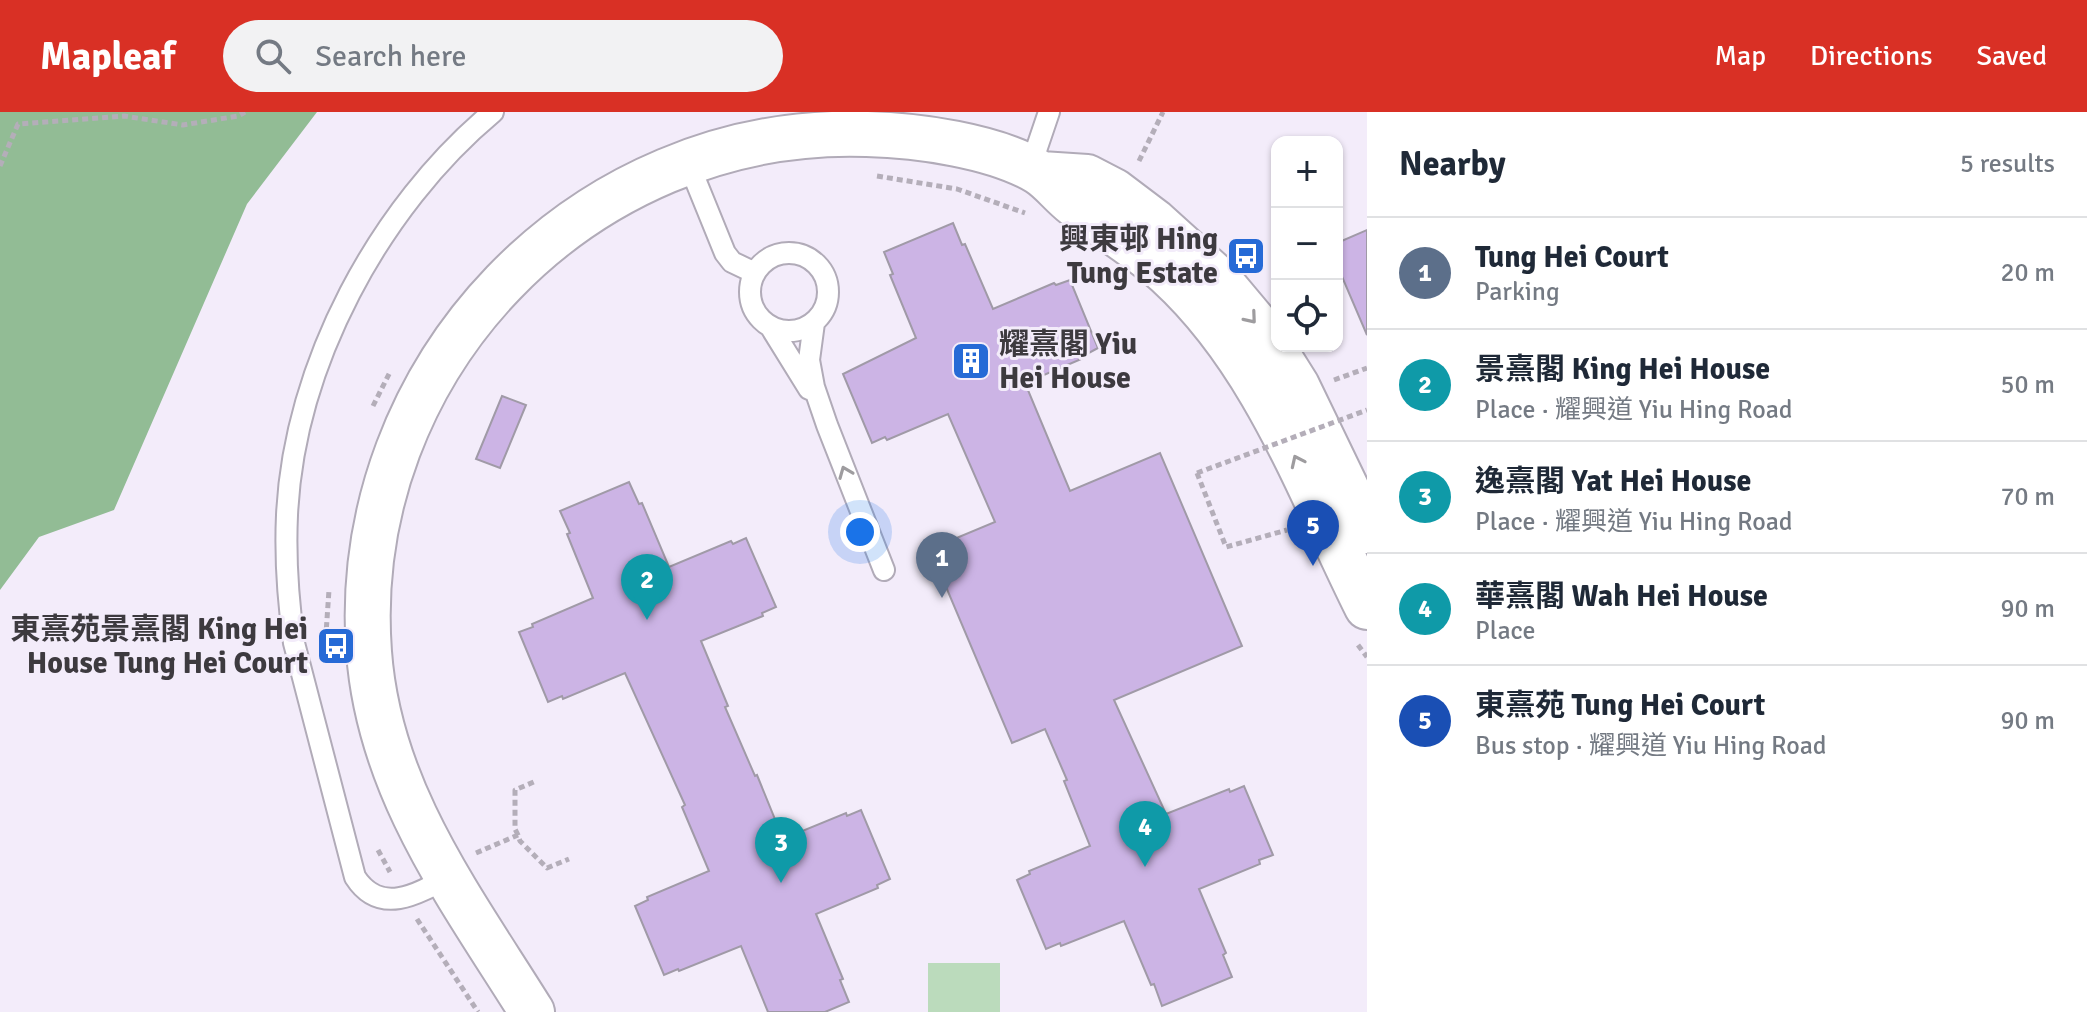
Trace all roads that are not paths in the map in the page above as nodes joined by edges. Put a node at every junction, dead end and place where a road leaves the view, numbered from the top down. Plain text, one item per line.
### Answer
1 (493, 112) edge
2 (1049, 112) edge
3 (688, 162) junction
4 (1036, 171) junction
5 (755, 273) junction
6 (814, 323) junction
7 (770, 326) junction
8 (827, 425) junction
9 (1359, 548) edge
10 (884, 570) dead end
11 (1358, 620) edge
12 (470, 859) junction
13 (532, 1012) edge

1 - 12 lane
2 - 4 lane
3 - 4 street
3 - 5 lane
3 - 12 street
4 - 9 street
5 - 6 lane
5 - 7 lane
6 - 7 lane
6 - 8 lane
7 - 8 lane
10 -> 8 lane
9 - 11 street
12 - 13 street

